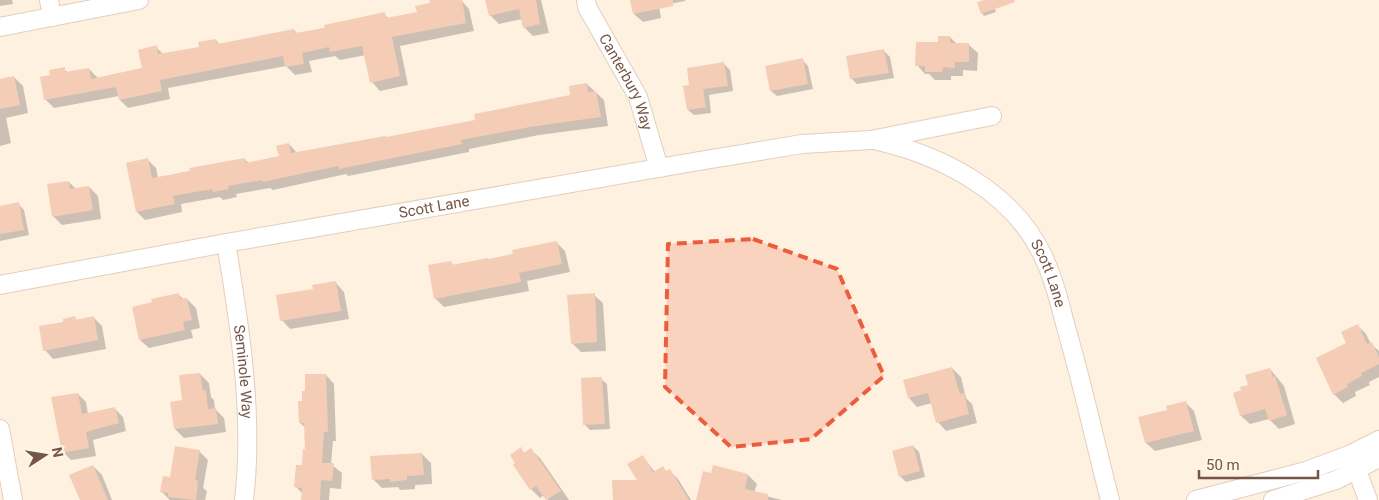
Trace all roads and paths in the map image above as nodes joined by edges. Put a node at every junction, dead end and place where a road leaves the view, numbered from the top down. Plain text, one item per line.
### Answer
1 (138, 0) edge
2 (586, 0) edge
3 (51, 8) edge
4 (0, 27) edge
5 (992, 116) dead end
6 (870, 140) junction
7 (659, 168) junction
8 (226, 243) junction
9 (0, 285) edge
10 (0, 429) edge
11 (1379, 440) edge
12 (1379, 458) edge
13 (1357, 470) junction
14 (13, 500) edge
15 (244, 500) edge
16 (1110, 500) edge
17 (1196, 500) edge
18 (1273, 500) edge
19 (1368, 500) edge

1 - 3 street
2 - 7 street, Canterbury Way
3 - 4 street
5 - 6 street, Scott Lane
6 - 7 street, Scott Lane
6 - 16 street, Scott Lane
7 - 8 street, Scott Lane
8 - 9 street, Scott Lane
8 - 15 street, Seminole Way
10 - 14 street
11 - 17 street
12 - 13 street
13 - 18 street
13 - 19 street

